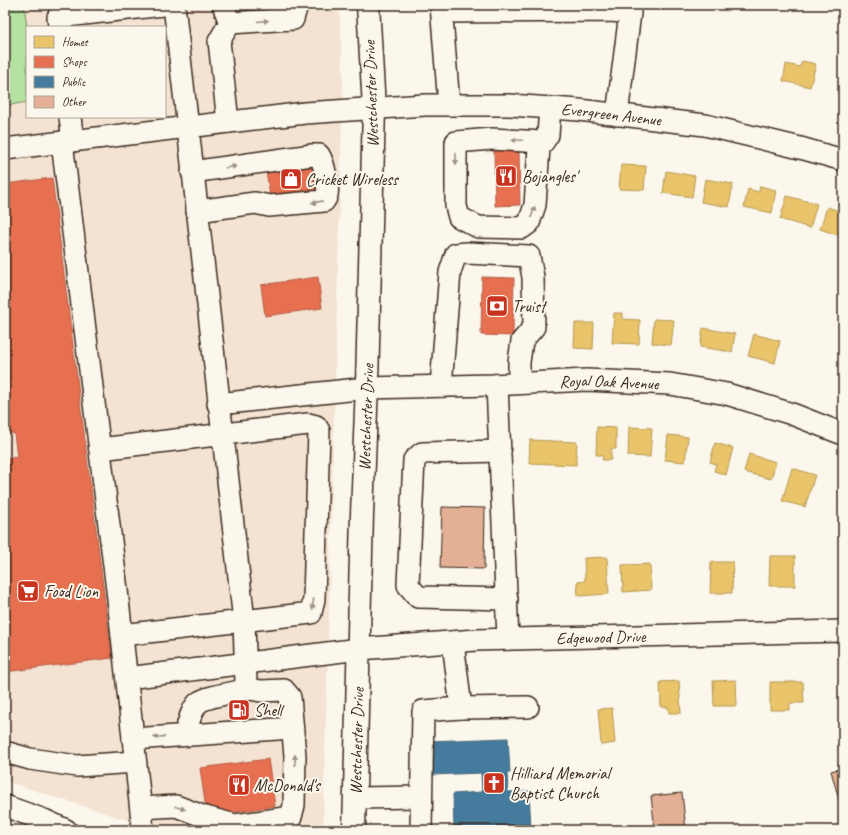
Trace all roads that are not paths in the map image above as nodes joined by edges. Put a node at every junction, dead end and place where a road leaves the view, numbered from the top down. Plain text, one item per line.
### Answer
1 (163, 5) edge
2 (174, 5) edge
3 (297, 5) edge
4 (368, 5) edge
5 (442, 9) edge
6 (628, 9) edge
7 (227, 14) edge
8 (59, 26) edge
9 (449, 105) junction
10 (492, 105) junction
11 (374, 108) junction
12 (550, 108) junction
13 (617, 115) junction
14 (70, 118) edge
15 (228, 122) junction
16 (187, 127) junction
17 (492, 139) junction
18 (68, 142) junction
19 (542, 142) junction
20 (5, 149) edge
21 (843, 160) edge
22 (192, 172) junction
23 (196, 211) junction
24 (519, 383) junction
25 (497, 384) junction
26 (441, 386) junction
27 (367, 388) junction
28 (218, 404) junction
29 (222, 434) junction
30 (843, 434) edge
31 (100, 449) junction
32 (500, 451) junction
33 (507, 599) junction
34 (244, 622) junction
35 (843, 631) edge
36 (122, 635) junction
37 (508, 639) junction
38 (453, 642) junction
39 (359, 649) junction
40 (245, 663) junction
41 (127, 678) junction
42 (250, 689) junction
43 (528, 707) dead end
44 (461, 708) junction
45 (292, 728) junction
46 (184, 735) junction
47 (133, 739) junction
48 (5, 752) edge
49 (135, 762) junction
50 (421, 797) junction
51 (355, 798) junction
52 (5, 806) edge
53 (141, 808) junction
54 (66, 830) edge
55 (144, 830) edge
56 (354, 830) edge
57 (421, 830) edge

1 - 8 street
2 - 16 street
7 -> 3 street
4 - 11 main road, Westchester Drive
5 - 6 street
5 - 9 street
6 - 13 street
7 - 15 street
9 - 10 street, Evergreen Avenue
9 - 11 street, Evergreen Avenue
10 - 12 street, Evergreen Avenue
10 - 17 street
11 - 15 street, Evergreen Avenue
11 - 27 main road, Westchester Drive
12 - 13 street, Evergreen Avenue
12 - 19 street
13 - 21 street, Evergreen Avenue
14 - 18 street
15 - 16 street, Evergreen Avenue
16 - 18 street, Evergreen Avenue
16 - 22 street
19 -> 17 street
17 -> 19 street
18 - 20 street, Evergreen Avenue
18 - 31 street
22 - 23 street
22 -> 23 street
23 - 28 street
24 - 25 street, Royal Oak Avenue
24 - 26 street
24 - 30 street, Royal Oak Avenue
25 - 26 street, Royal Oak Avenue
25 - 32 street
26 - 27 street, Royal Oak Avenue
27 - 28 street, Royal Oak Avenue
27 - 39 main road, Westchester Drive
28 - 29 street
29 - 31 street
29 - 34 street
29 -> 34 street
31 - 36 street
32 - 33 street
32 - 33 street
33 - 37 street
34 - 36 street
34 - 40 street
35 - 37 street, Edgewood Drive
36 - 41 street
37 - 38 street, Edgewood Drive
38 - 39 street, Edgewood Drive
38 - 44 street
39 - 40 street, Edgewood Drive
39 - 51 main road, Westchester Drive
40 - 41 street, Edgewood Drive
40 - 42 street
41 - 47 street
42 - 45 street
42 - 46 street
43 - 44 street
44 - 50 street
45 - 46 street
53 -> 45 street
46 -> 47 street
47 - 49 street
48 - 49 street
49 - 53 street
50 - 51 street
50 - 57 street
51 - 56 main road, Westchester Drive
52 - 54 street
53 - 55 street

